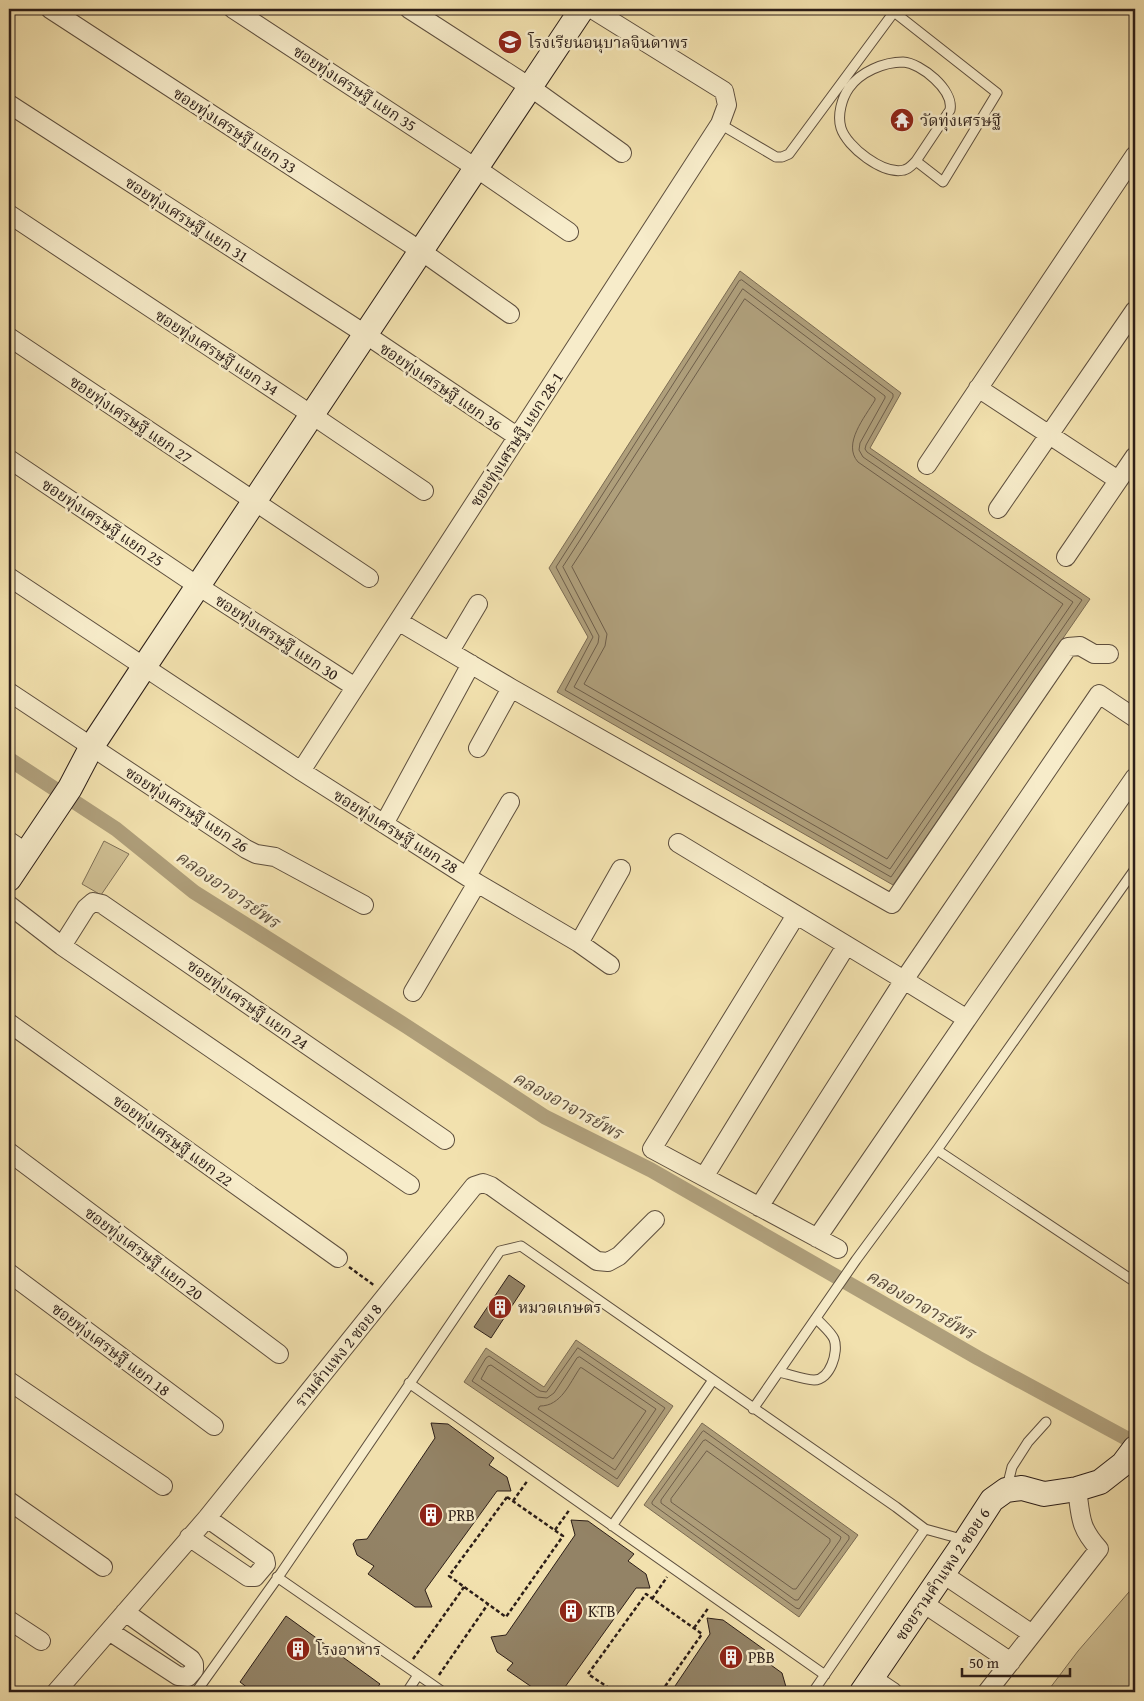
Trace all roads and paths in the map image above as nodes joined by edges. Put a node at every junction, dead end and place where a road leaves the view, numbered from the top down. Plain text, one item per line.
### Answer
1 (50, 9) edge
2 (233, 9) edge
3 (409, 9) edge
4 (582, 9) edge
5 (592, 9) edge
6 (894, 11) edge
7 (530, 87) junction
8 (9, 104) edge
9 (720, 124) junction
10 (622, 153) dead end
11 (1135, 155) edge
12 (916, 161) junction
13 (476, 168) junction
14 (9, 214) edge
15 (569, 232) dead end
16 (421, 251) junction
17 (1135, 310) edge
18 (510, 314) dead end
19 (365, 334) junction
20 (9, 337) edge
21 (978, 388) junction
22 (312, 415) junction
23 (1049, 435) junction
24 (518, 437) junction
25 (1135, 456) edge
26 (9, 459) edge
27 (927, 465) dead end
28 (1118, 480) junction
29 (424, 492) dead end
30 (254, 501) junction
31 (998, 509) dead end
32 (1066, 557) dead end
33 (9, 577) edge
34 (369, 578) dead end
35 (198, 586) junction
36 (478, 604) dead end
37 (398, 621) junction
38 (450, 651) junction
39 (1109, 654) dead end
40 (471, 664) junction
41 (144, 666) junction
42 (355, 687) junction
43 (511, 688) junction
44 (9, 692) edge
45 (1134, 714) edge
46 (92, 746) junction
47 (478, 748) dead end
48 (301, 771) junction
49 (1135, 777) edge
50 (510, 802) dead end
51 (384, 824) junction
52 (678, 843) dead end
53 (18, 847) edge
54 (621, 869) dead end
55 (1135, 869) edge
56 (472, 879) junction
57 (9, 880) edge
58 (364, 904) dead end
59 (9, 905) edge
60 (796, 915) junction
61 (579, 943) junction
62 (62, 946) junction
63 (846, 946) junction
64 (610, 965) dead end
65 (904, 980) junction
66 (413, 992) dead end
67 (967, 1018) junction
68 (9, 1022) edge
69 (445, 1140) dead end
70 (938, 1150) junction
71 (9, 1152) edge
72 (704, 1177) junction
73 (410, 1185) dead end
74 (759, 1207) junction
75 (655, 1220) dead end
76 (817, 1238) junction
77 (838, 1249) dead end
78 (338, 1258) joint
79 (9, 1273) edge
80 (1135, 1282) edge
81 (386, 1294) junction
82 (816, 1318) junction
83 (279, 1354) dead end
84 (779, 1372) junction
85 (713, 1380) junction
86 (9, 1381) edge
87 (409, 1384) junction
88 (753, 1409) junction
89 (1046, 1422) dead end
90 (214, 1426) dead end
91 (1129, 1456) edge
92 (534, 1471) junction
93 (164, 1486) dead end
94 (1078, 1489) junction
95 (1006, 1490) junction
96 (576, 1500) junction
97 (513, 1501) junction
98 (9, 1502) edge
99 (207, 1518) junction
100 (612, 1526) junction
101 (925, 1529) junction
102 (554, 1530) junction
103 (189, 1538) junction
104 (966, 1540) junction
105 (103, 1566) dead end
106 (673, 1569) junction
107 (943, 1574) junction
108 (277, 1577) junction
109 (464, 1587) junction
110 (715, 1598) junction
111 (652, 1599) junction
112 (923, 1603) junction
113 (488, 1604) junction
114 (126, 1612) junction
115 (9, 1620) edge
116 (694, 1628) junction
117 (109, 1631) junction
118 (1032, 1634) junction
119 (41, 1641) dead end
120 (1010, 1662) junction
121 (408, 1668) junction
122 (418, 1675) junction
123 (825, 1675) junction
124 (432, 1685) junction
125 (867, 1685) edge
126 (608, 1688) junction
127 (56, 1692) edge
128 (196, 1692) edge
129 (406, 1692) edge
130 (443, 1692) edge
131 (605, 1692) edge
132 (615, 1692) edge
133 (661, 1692) edge
134 (813, 1692) edge
135 (893, 1692) edge
136 (986, 1692) edge

1 - 16 street, ซอยทุ่งเศรษฐี แยก 33
2 - 13 street, ซอยทุ่งเศรษฐี แยก 35
3 - 7 street
4 - 7 main road
5 - 9 street, ซอยทุ่งเศรษฐี แยก 28-1
6 - 9 lane
6 - 12 lane
7 - 10 street
7 - 13 main road
8 - 19 street, ซอยทุ่งเศรษฐี แยก 31
9 - 24 street, ซอยทุ่งเศรษฐี แยก 28-1
11 - 21 street
12 - 12 lane
13 - 15 street, ซอยทุ่งเศรษฐี แยก 35
13 - 16 main road
14 - 22 street, ซอยทุ่งเศรษฐี แยก 34
16 - 18 street, ซอยทุ่งเศรษฐี แยก 33
16 - 19 main road
17 - 23 street
19 - 22 main road
19 - 24 street, ซอยทุ่งเศรษฐี แยก 36
20 - 30 street, ซอยทุ่งเศรษฐี แยก 27
21 - 23 street
21 - 27 street
22 - 29 street, ซอยทุ่งเศรษฐี แยก 34
22 - 30 main road
23 - 28 street
23 - 31 street
24 - 37 street, ซอยทุ่งเศรษฐี แยก 28-1
25 - 28 street
26 - 35 street, ซอยทุ่งเศรษฐี แยก 25
28 - 32 street
30 - 34 street, ซอยทุ่งเศรษฐี แยก 27
30 - 35 main road
33 - 41 street, ซอยทุ่งเศรษฐี แยก 28
35 - 41 main road
35 - 42 street, ซอยทุ่งเศรษฐี แยก 30
36 - 38 street
37 - 38 street
37 - 42 street, ซอยทุ่งเศรษฐี แยก 28-1
38 - 40 street
39 - 43 street
40 - 43 street
40 - 51 street
41 - 46 main road
41 - 48 street, ซอยทุ่งเศรษฐี แยก 28
42 - 48 street, ซอยทุ่งเศรษฐี แยก 28-1
43 - 47 street
44 - 46 street, ซอยทุ่งเศรษฐี แยก 26
45 - 65 street
46 - 53 main road
46 - 58 street, ซอยทุ่งเศรษฐี แยก 26
48 - 51 street, ซอยทุ่งเศรษฐี แยก 28
49 - 67 street
50 - 56 street
51 - 56 street, ซอยทุ่งเศรษฐี แยก 28
52 - 60 street
53 - 57 main road
54 - 61 street
55 - 70 lane
56 - 61 street, ซอยทุ่งเศรษฐี แยก 28
56 - 66 street
59 - 62 street
60 - 63 street
60 - 72 street
61 - 64 street, ซอยทุ่งเศรษฐี แยก 28
62 - 69 street, ซอยทุ่งเศรษฐี แยก 24
62 - 73 street
63 - 65 street
63 - 72 street
65 - 67 street
65 - 74 street
67 - 76 street
68 - 78 street, ซอยทุ่งเศรษฐี แยก 22
70 - 80 lane
70 - 82 lane
71 - 83 street, ซอยทุ่งเศรษฐี แยก 20
72 - 74 street
74 - 76 street
75 - 81 street, รามคำแหง 2 ซอย 8
76 - 77 street
78 - 81 path
79 - 90 street, ซอยทุ่งเศรษฐี แยก 18
81 - 99 street, รามคำแหง 2 ซอย 8
82 - 84 lane
82 - 84 lane
84 - 88 lane
85 - 87 lane
85 - 88 lane
85 - 100 lane
86 - 93 street
87 - 92 lane
87 - 108 lane
88 - 101 lane
89 - 95 lane
91 - 94 main road
92 - 96 lane
92 - 97 path
94 - 95 main road
94 - 118 street
95 - 104 main road, ซอยรามคำแหง 2 ซอย 6
96 - 100 lane
96 - 102 path
97 - 102 path
97 - 109 path
98 - 105 street
99 - 103 street, รามคำแหง 2 ซอย 8
99 - 103 street
100 - 106 lane
101 - 104 lane
101 - 123 lane
102 - 113 path
103 - 114 street, รามคำแหง 2 ซอย 8
104 - 107 main road, ซอยรามคำแหง 2 ซอย 6
106 - 110 lane
106 - 111 path
107 - 112 main road, ซอยรามคำแหง 2 ซอย 6
107 - 118 street
108 - 121 lane
108 - 128 lane
109 - 113 path
109 - 121 path
110 - 116 path
110 - 123 lane
111 - 116 path
111 - 126 path
112 - 120 street
112 - 125 main road, ซอยรามคำแหง 2 ซอย 6
113 - 124 path
114 - 117 street, รามคำแหง 2 ซอย 8
114 - 117 street
115 - 119 street
116 - 133 path
117 - 127 street, รามคำแหง 2 ซอย 8
118 - 120 street
120 - 136 street
121 - 122 lane
122 - 124 lane
122 - 129 lane
123 - 134 lane
124 - 130 lane
125 - 135 street
126 - 131 path
126 - 132 path

